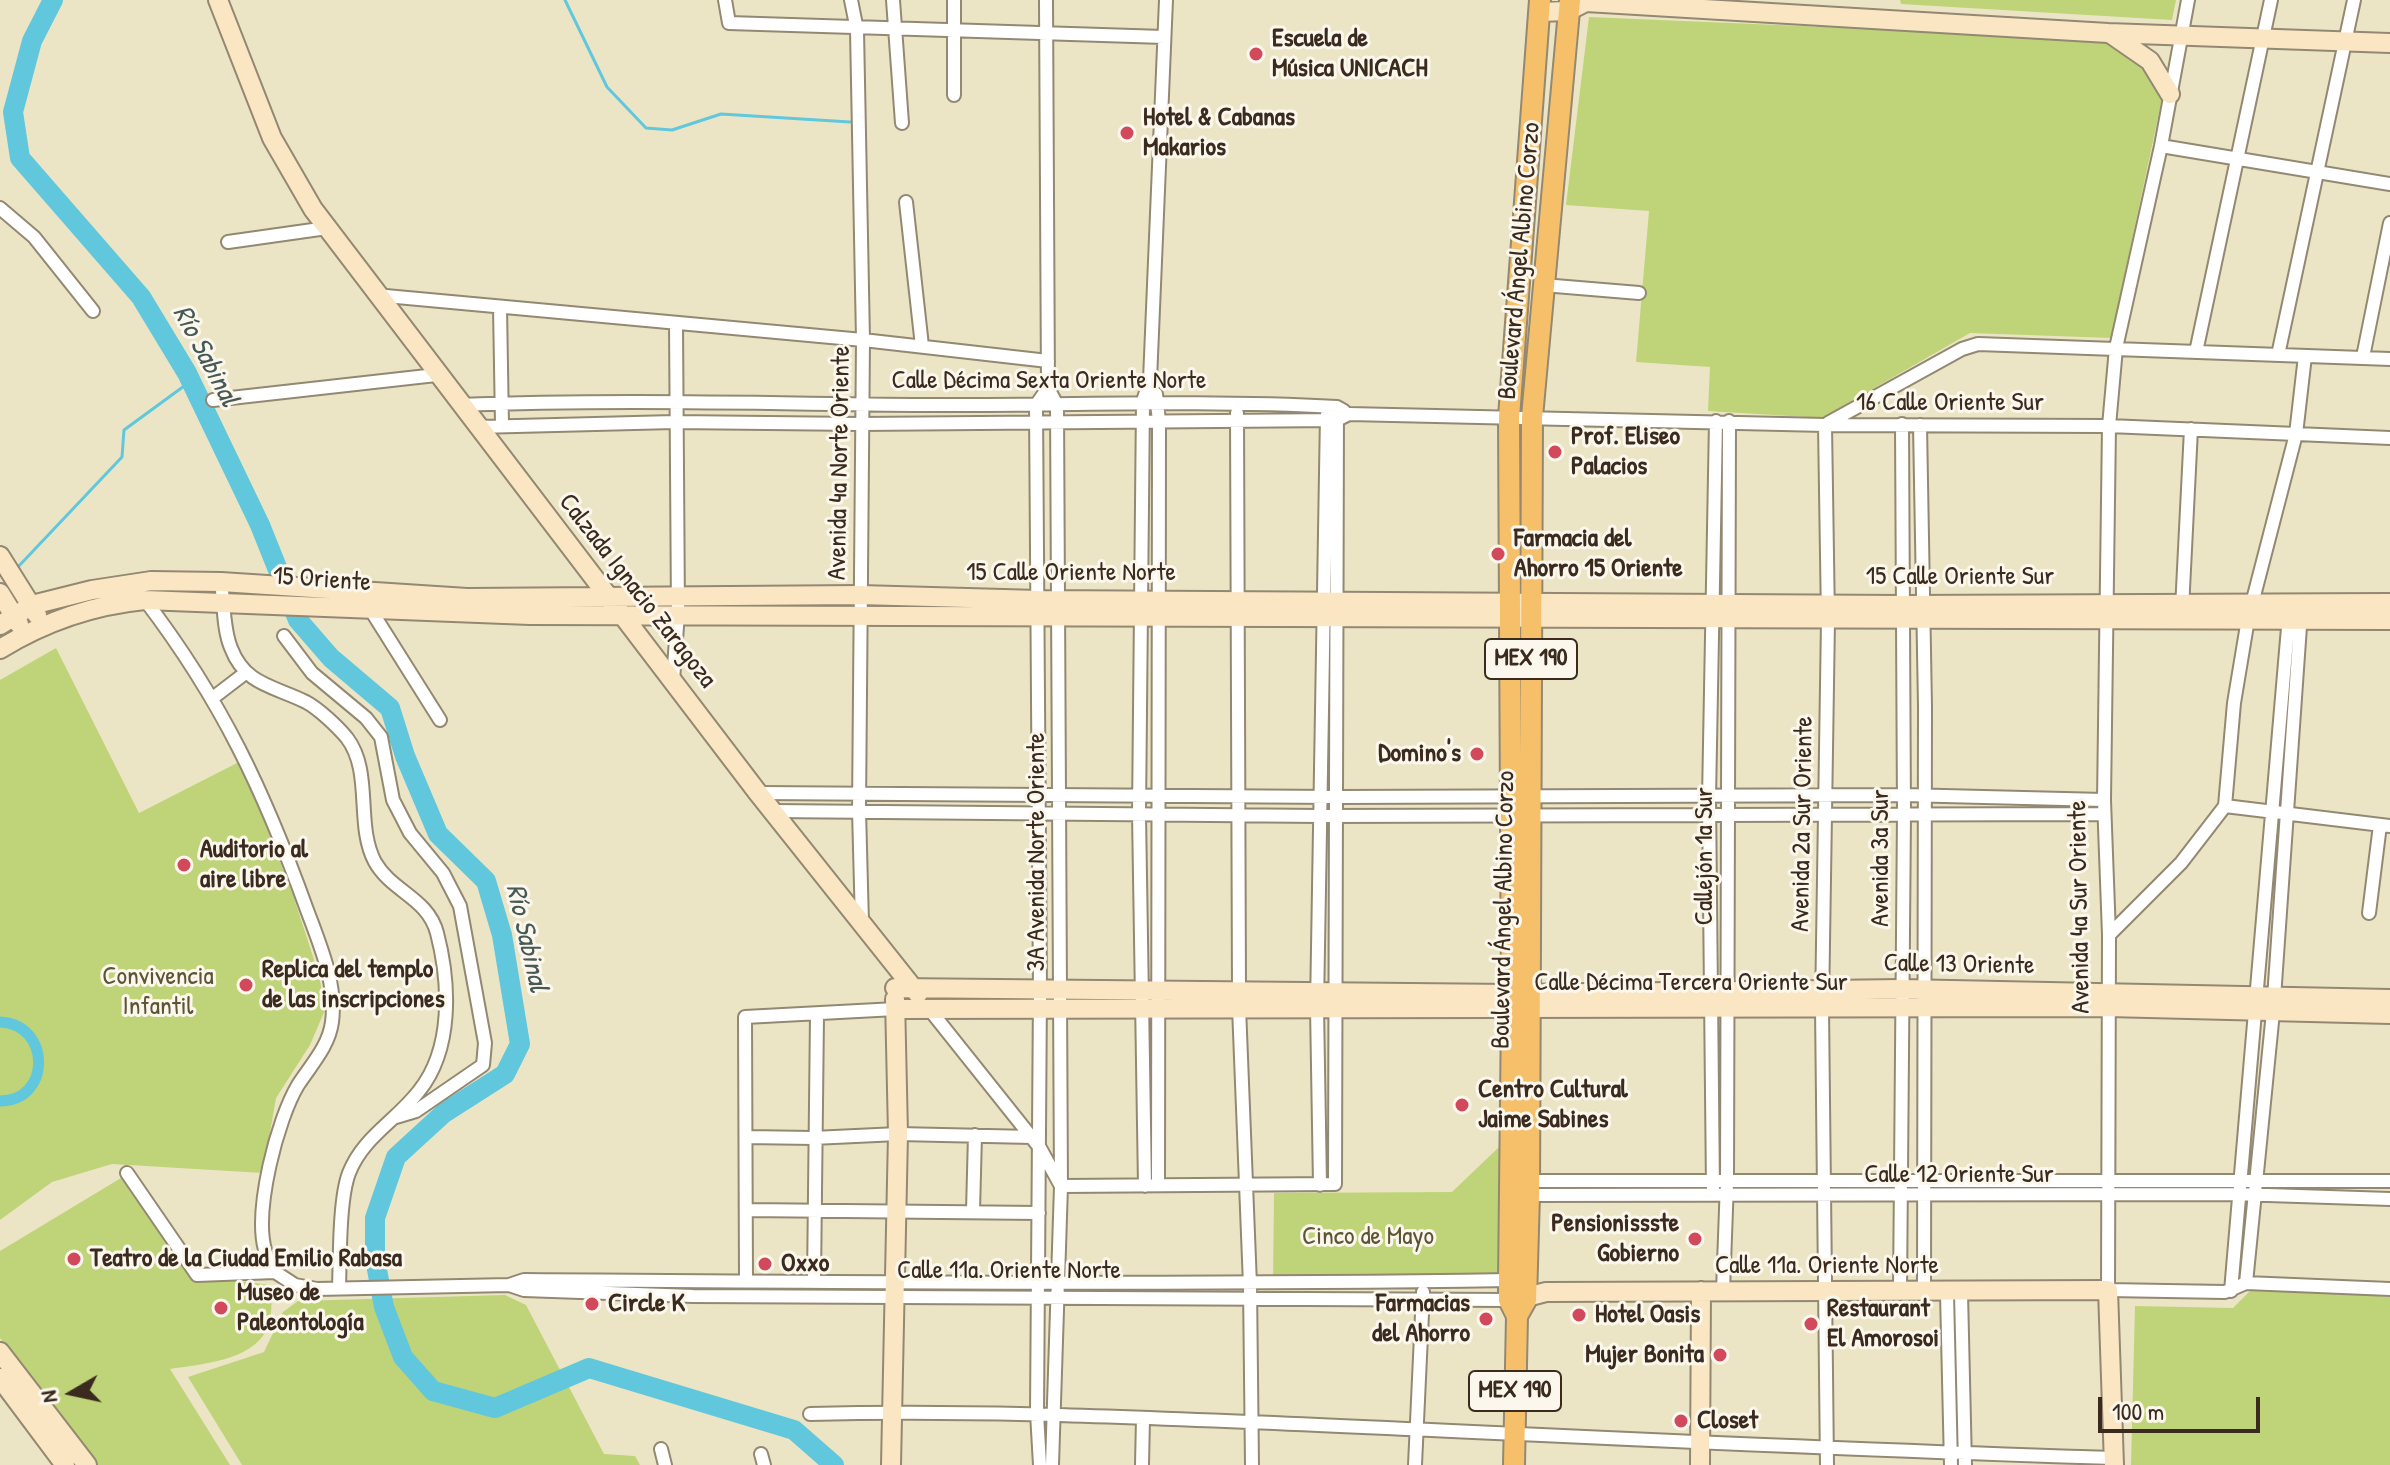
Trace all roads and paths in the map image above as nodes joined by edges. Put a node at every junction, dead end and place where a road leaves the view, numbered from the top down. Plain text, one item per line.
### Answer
1 (218, 0) edge
2 (725, 0) edge
3 (851, 0) edge
4 (893, 0) edge
5 (954, 0) edge
6 (1046, 0) edge
7 (1166, 0) edge
8 (2188, 0) edge
9 (2271, 0) edge
10 (2354, 0) edge
11 (1577, 3) edge
12 (1539, 6) edge
13 (857, 30) junction
14 (895, 31) junction
15 (954, 32) junction
16 (2108, 33) junction
17 (1046, 34) junction
18 (1164, 37) junction
19 (2180, 37) junction
20 (2263, 40) junction
21 (2346, 42) junction
22 (2390, 43) edge
23 (2170, 94) junction
24 (954, 95) dead end
25 (902, 123) dead end
26 (2161, 146) junction
27 (2238, 159) junction
28 (2320, 173) junction
29 (2390, 184) edge
30 (906, 202) dead end
31 (0, 208) edge
32 (2390, 223) edge
33 (327, 228) junction
34 (228, 242) dead end
35 (1543, 285) junction
36 (1639, 293) dead end
37 (375, 295) junction
38 (500, 307) junction
39 (93, 311) dead end
40 (676, 324) junction
41 (863, 340) junction
42 (922, 346) junction
43 (2116, 348) junction
44 (2196, 352) junction
45 (2278, 355) junction
46 (2305, 356) junction
47 (2363, 357) junction
48 (2390, 359) edge
49 (1048, 361) junction
50 (436, 375) junction
51 (1150, 380) junction
52 (1048, 388) junction
53 (213, 400) dead end
54 (1143, 401) junction
55 (1158, 401) junction
56 (674, 402) junction
57 (1237, 402) junction
58 (502, 404) junction
59 (860, 404) junction
60 (460, 405) junction
61 (1036, 405) junction
62 (1057, 405) junction
63 (1335, 413) junction
64 (1509, 417) junction
65 (1532, 417) junction
66 (1036, 420) junction
67 (1057, 420) junction
68 (1142, 421) junction
69 (1159, 421) junction
70 (1237, 421) junction
71 (1722, 421) junction
72 (674, 422) junction
73 (860, 424) junction
74 (1902, 424) junction
75 (502, 425) junction
76 (1825, 425) junction
77 (1920, 425) junction
78 (2109, 426) junction
79 (477, 427) junction
80 (2191, 429) junction
81 (2296, 434) junction
82 (2390, 438) edge
83 (1923, 542) junction
84 (1904, 543) junction
85 (0, 556) edge
86 (222, 591) junction
87 (361, 592) junction
88 (1, 594) edge
89 (307, 597) junction
90 (145, 600) junction
91 (2107, 602) junction
92 (2390, 603) edge
93 (678, 604) junction
94 (32, 605) junction
95 (860, 605) junction
96 (617, 607) junction
97 (1148, 608) junction
98 (1239, 608) junction
99 (1329, 608) junction
100 (1048, 609) junction
101 (371, 610) junction
102 (1509, 610) junction
103 (1531, 610) junction
104 (1720, 611) junction
105 (1828, 611) junction
106 (2182, 612) junction
107 (2251, 612) junction
108 (2295, 612) junction
109 (1903, 613) junction
110 (1924, 613) junction
111 (2390, 620) edge
112 (7, 621) edge
113 (2106, 622) junction
114 (43, 625) junction
115 (24, 634) junction
116 (284, 636) dead end
117 (0, 649) edge
118 (244, 674) junction
119 (673, 680) junction
120 (214, 697) junction
121 (1903, 706) junction
122 (1925, 707) junction
123 (2281, 715) junction
124 (2296, 716) junction
125 (440, 720) dead end
126 (1710, 738) junction
127 (1727, 738) junction
128 (860, 791) junction
129 (758, 793) junction
130 (1241, 795) junction
131 (1826, 795) junction
132 (1904, 795) junction
133 (1039, 796) junction
134 (1058, 796) junction
135 (1140, 796) junction
136 (1157, 796) junction
137 (1320, 796) junction
138 (1583, 796) junction
139 (1925, 796) junction
140 (1337, 797) junction
141 (1727, 797) junction
142 (1709, 798) junction
143 (2104, 800) junction
144 (1521, 805) junction
145 (2225, 806) junction
146 (859, 810) junction
147 (2273, 810) junction
148 (772, 811) junction
149 (2288, 812) junction
150 (1583, 813) junction
151 (1710, 813) junction
152 (1727, 813) junction
153 (1825, 813) junction
154 (1904, 813) junction
155 (1039, 814) junction
156 (1059, 814) junction
157 (1139, 814) junction
158 (1157, 814) junction
159 (1238, 814) junction
160 (1925, 814) junction
161 (2104, 814) junction
162 (1320, 816) junction
163 (1337, 816) junction
164 (2385, 825) edge
165 (2369, 913) dead end
166 (862, 926) junction
167 (2109, 935) junction
168 (895, 964) junction
169 (895, 988) junction
170 (914, 988) junction
171 (1902, 998) junction
172 (1924, 998) junction
173 (1040, 999) junction
174 (1149, 999) junction
175 (1239, 999) junction
176 (1822, 999) junction
177 (2390, 999) edge
178 (1060, 1000) junction
179 (1326, 1000) junction
180 (1719, 1000) junction
181 (2108, 1000) junction
182 (1520, 1002) junction
183 (2265, 1004) junction
184 (896, 1009) junction
185 (930, 1010) junction
186 (2390, 1014) edge
187 (817, 1015) junction
188 (1902, 1108) junction
189 (1923, 1109) junction
190 (393, 1118) junction
191 (898, 1134) junction
192 (975, 1135) junction
193 (747, 1137) junction
194 (813, 1138) junction
195 (1036, 1142) junction
196 (127, 1173) dead end
197 (1902, 1179) junction
198 (1923, 1179) junction
199 (2106, 1179) junction
200 (2239, 1180) junction
201 (1623, 1181) junction
202 (1826, 1181) junction
203 (2258, 1181) junction
204 (2390, 1181) edge
205 (1244, 1185) junction
206 (1320, 1185) junction
207 (1061, 1186) junction
208 (1151, 1186) junction
209 (1529, 1188) junction
210 (1586, 1188) junction
211 (1720, 1188) junction
212 (2237, 1194) junction
213 (1923, 1195) junction
214 (2256, 1195) junction
215 (1622, 1196) junction
216 (1901, 1196) junction
217 (1826, 1197) junction
218 (2107, 1197) junction
219 (2390, 1199) edge
220 (747, 1210) junction
221 (896, 1210) junction
222 (812, 1211) junction
223 (973, 1211) junction
224 (1039, 1213) junction
225 (275, 1272) junction
226 (692, 1281) junction
227 (746, 1281) junction
228 (814, 1281) junction
229 (1038, 1281) junction
230 (1059, 1281) junction
231 (1423, 1282) junction
232 (2246, 1283) junction
233 (509, 1285) junction
234 (343, 1288) junction
235 (894, 1288) junction
236 (2390, 1289) edge
237 (2108, 1290) junction
238 (1249, 1291) junction
239 (1701, 1291) junction
240 (1723, 1291) junction
241 (2231, 1291) junction
242 (1827, 1292) junction
243 (1924, 1292) junction
244 (1900, 1293) junction
245 (1954, 1293) junction
246 (693, 1296) junction
247 (1517, 1296) junction
248 (1038, 1297) junction
249 (1059, 1298) junction
250 (1423, 1299) junction
251 (0, 1352) edge
252 (0, 1378) edge
253 (19, 1388) junction
254 (892, 1412) junction
255 (1037, 1413) junction
256 (1052, 1413) junction
257 (810, 1414) dead end
258 (1143, 1418) junction
259 (1253, 1422) junction
260 (1417, 1427) junction
261 (1514, 1434) junction
262 (1701, 1443) junction
263 (1827, 1448) junction
264 (661, 1449) dead end
265 (1965, 1459) edge
266 (1951, 1460) edge
267 (2114, 1462) edge
268 (65, 1465) edge
269 (87, 1465) edge
270 (665, 1465) edge
271 (891, 1465) edge
272 (1040, 1465) edge
273 (1052, 1465) edge
274 (1142, 1465) edge
275 (1252, 1465) edge
276 (1415, 1465) edge
277 (1514, 1465) edge
278 (1700, 1465) edge
279 (1827, 1465) edge

1 - 33 street, Calzada Ignacio Zaragoza
2 - 13 street
3 - 13 street, Avenida 4a Norte Oriente
4 - 14 street
5 - 15 street
6 - 17 street
7 - 18 street
8 - 19 street, Avenida 4a Sur Oriente
9 - 20 street
10 - 21 street
11 - 12 street
11 - 16 street
11 - 35 main road, Boulevard Ángel Albino Corzo / MEX 190
12 - 64 main road, Boulevard Ángel Albino Corzo / MEX 190
13 - 14 street
13 - 41 street, Avenida 4a Norte Oriente
14 - 15 street
14 - 25 street
15 - 17 street
15 - 24 street
16 - 19 street
16 - 23 street
17 - 18 street
17 - 49 street
18 - 51 street
19 - 20 street
19 - 23 street, Avenida 4a Sur Oriente
20 - 21 street
20 - 27 street
21 - 22 street
21 - 28 street
23 - 26 street, Avenida 4a Sur Oriente
26 - 27 street
26 - 43 street, Avenida 4a Sur Oriente
27 - 28 street
27 - 44 street
28 - 29 street
28 - 45 street
30 - 42 street
31 - 39 street
32 - 47 street
33 - 34 street
33 - 37 street, Calzada Ignacio Zaragoza
35 - 36 street
35 - 65 main road, Boulevard Ángel Albino Corzo / MEX 190
37 - 38 street
37 - 50 street, Calzada Ignacio Zaragoza
38 - 40 street
38 - 58 street
40 - 41 street
40 - 56 street
41 - 42 street
41 - 59 street, Avenida 4a Norte Oriente
42 - 49 street
43 - 44 street
43 - 76 street
43 - 78 street, Avenida 4a Sur Oriente
44 - 45 street
45 - 46 street
46 - 47 street
46 - 81 street
47 - 48 street
49 - 52 street
50 - 53 street
50 - 60 street, Calzada Ignacio Zaragoza
51 - 54 street
51 - 55 street
52 - 61 street
52 - 62 street
54 - 55 street, Calle Décima Sexta Oriente Norte
54 - 62 street, Calle Décima Sexta Oriente Norte
54 - 68 street
55 - 57 street, Calle Décima Sexta Oriente Norte
55 - 69 street
56 - 58 street, Calle Décima Sexta Oriente Norte
56 - 59 street, Calle Décima Sexta Oriente Norte
56 - 72 street
57 - 63 street, Calle Décima Sexta Oriente Norte
57 - 70 street
58 - 60 street, Calle Décima Sexta Oriente Norte
58 - 75 street
59 - 61 street, Calle Décima Sexta Oriente Norte
59 - 73 street, Avenida 4a Norte Oriente
60 - 79 street, Calzada Ignacio Zaragoza
61 - 62 street, Calle Décima Sexta Oriente Norte
61 - 66 street, 3A Avenida Norte Oriente
62 - 67 street, 3A Avenida Norte Oriente
63 - 64 street, Calle Décima Sexta Oriente Norte
63 - 70 street, Calle Décima Sexta Oriente Norte
63 - 99 street
64 - 65 street, 16 Calle Oriente Sur
64 - 102 main road, Boulevard Ángel Albino Corzo / MEX 190
65 - 71 street, 16 Calle Oriente Sur
65 - 103 main road, Boulevard Ángel Albino Corzo / MEX 190
66 - 67 street, Calle Décima Sexta Oriente Norte
66 - 73 street, Calle Décima Sexta Oriente Norte
66 - 100 street, 3A Avenida Norte Oriente
67 - 68 street, Calle Décima Sexta Oriente Norte
67 - 100 street, 3A Avenida Norte Oriente
68 - 69 street, Calle Décima Sexta Oriente Norte
68 - 97 street
69 - 70 street, Calle Décima Sexta Oriente Norte
69 - 97 street
70 - 98 street
71 - 76 street, 16 Calle Oriente Sur
71 - 104 street, Callejón 1a Sur
72 - 73 street, Calle Décima Sexta Oriente Norte
72 - 75 street, Calle Décima Sexta Oriente Norte
72 - 93 street
73 - 95 street, Avenida 4a Norte Oriente
74 - 76 street, 16 Calle Oriente Sur
74 - 77 street, 16 Calle Oriente Sur
74 - 84 street, Avenida 3a Sur
75 - 79 street, Calle Décima Sexta Oriente Norte
76 - 105 street, Avenida 2a Sur Oriente
77 - 78 street, 16 Calle Oriente Sur
77 - 83 street, Avenida 3a Sur
78 - 80 street, 16 Calle Oriente Sur
78 - 91 street, Avenida 4a Sur Oriente
79 - 96 street, Calzada Ignacio Zaragoza
80 - 81 street, 16 Calle Oriente Sur
80 - 106 street
81 - 82 street, 16 Calle Oriente Sur
81 - 107 street
83 - 84 street
83 - 110 street, Avenida 3a Sur
84 - 109 street, Avenida 3a Sur
85 - 94 street
86 - 89 street, 15 Oriente
86 - 90 street, 15 Oriente
86 - 94 street, 15 Oriente
86 - 118 street
87 - 89 street, 15 Oriente
87 - 96 street, 15 Oriente
87 - 101 street
88 - 112 street
89 - 101 street, 15 Oriente
90 - 114 street, 15 Oriente
90 - 120 street
91 - 106 street, 15 Calle Oriente Sur
91 - 110 street, 15 Calle Oriente Sur
91 - 113 street, Avenida 4a Sur Oriente
92 - 108 street, 15 Calle Oriente Sur
93 - 95 street, 15 Calle Oriente Norte
93 - 96 street, 15 Calle Oriente Norte
93 - 119 street
94 - 112 street, 15 Oriente
94 - 114 street
95 - 100 street, 15 Calle Oriente Norte
95 - 128 street, Avenida 4a Norte Oriente
96 - 101 street, 15 Oriente
96 - 119 street, Calzada Ignacio Zaragoza
97 - 98 street, 15 Calle Oriente Norte
97 - 100 street, 15 Calle Oriente Norte
97 - 135 street
97 - 136 street
98 - 99 street, 15 Calle Oriente Norte
98 - 130 street
99 - 102 street, 15 Calle Oriente Norte
99 - 137 street
99 - 140 street
100 - 133 street, 3A Avenida Norte Oriente
100 - 134 street, 3A Avenida Norte Oriente
101 - 125 street
102 - 103 street, 15 Calle Oriente Norte
102 - 144 main road, Boulevard Ángel Albino Corzo / MEX 190
103 - 104 street, 15 Calle Oriente Sur
103 - 144 main road, Boulevard Ángel Albino Corzo / MEX 190
104 - 105 street, 15 Calle Oriente Sur
104 - 126 street, Callejón 1a Sur
104 - 127 street, Callejón 1a Sur
105 - 109 street, 15 Calle Oriente Sur
105 - 131 street, Avenida 2a Sur Oriente
106 - 107 street, 15 Calle Oriente Sur
106 - 113 street, 15 Calle Oriente Sur
107 - 108 street, 15 Calle Oriente Sur
107 - 145 street
108 - 111 street, 15 Calle Oriente Sur
108 - 123 street
108 - 124 street
109 - 110 street, 15 Calle Oriente Sur
109 - 121 street, Avenida 3a Sur
110 - 113 street, 15 Calle Oriente Sur
110 - 122 street, Avenida 3a Sur
112 - 115 street
113 - 143 street, Avenida 4a Sur Oriente
114 - 115 street, 15 Oriente
115 - 117 street
116 - 190 street
118 - 120 street
118 - 190 street
119 - 129 street, Calzada Ignacio Zaragoza
120 - 225 street
121 - 122 street
121 - 132 street, Avenida 3a Sur
122 - 139 street, Avenida 3a Sur
123 - 124 street
123 - 147 street
124 - 149 street
126 - 127 street
126 - 142 street, Callejón 1a Sur
127 - 141 street, Callejón 1a Sur
128 - 129 street
128 - 133 street
128 - 146 street, Avenida 4a Norte Oriente
129 - 148 street, Calzada Ignacio Zaragoza
130 - 136 street
130 - 137 street
130 - 159 street
131 - 132 street
131 - 141 street
131 - 153 street, Avenida 2a Sur Oriente
132 - 139 street
132 - 154 street, Avenida 3a Sur
133 - 134 street
133 - 155 street, 3A Avenida Norte Oriente
134 - 135 street
134 - 156 street, 3A Avenida Norte Oriente
135 - 136 street
135 - 157 street
136 - 158 street
137 - 140 street
137 - 162 street
138 - 142 street
138 - 144 street
138 - 150 street
139 - 143 street
139 - 160 street, Avenida 3a Sur
140 - 144 street
140 - 163 street
141 - 142 street
141 - 152 street, Callejón 1a Sur
142 - 151 street, Callejón 1a Sur
143 - 161 street, Avenida 4a Sur Oriente
144 - 150 street
144 - 163 street
144 - 182 main road, Boulevard Ángel Albino Corzo / MEX 190
145 - 147 street
145 - 167 street
146 - 148 street
146 - 155 street
146 - 166 street, Avenida 4a Norte Oriente
147 - 149 street
147 - 183 street
148 - 166 street, Calzada Ignacio Zaragoza
149 - 164 street
149 - 183 street
150 - 151 street
151 - 152 street
151 - 180 street, Callejón 1a Sur
152 - 153 street
152 - 180 street, Callejón 1a Sur
153 - 154 street
153 - 176 street, Avenida 2a Sur Oriente
154 - 160 street
154 - 171 street, Avenida 3a Sur
155 - 156 street
155 - 173 street, 3A Avenida Norte Oriente
156 - 157 street
156 - 178 street, 3A Avenida Norte Oriente
157 - 158 street
157 - 174 street
158 - 159 street
158 - 174 street
159 - 162 street
159 - 175 street
160 - 161 street
160 - 172 street, Avenida 3a Sur
161 - 167 street, Avenida 4a Sur Oriente
162 - 163 street
162 - 179 street
163 - 179 street
164 - 165 street
166 - 168 street, Calzada Ignacio Zaragoza
167 - 181 street, Avenida 4a Sur Oriente
168 - 169 street
168 - 170 street, Calzada Ignacio Zaragoza
169 - 170 street, Calle Décima Tercera Oriente Sur
169 - 184 street
170 - 173 street, Calle Décima Tercera Oriente Sur
170 - 185 street, Calzada Ignacio Zaragoza
171 - 172 street, Calle 13 Oriente
171 - 176 street, Calle 13 Oriente
171 - 188 street, Avenida 3a Sur
172 - 181 street, Calle 13 Oriente
172 - 189 street, Avenida 3a Sur
173 - 178 street, Calle Décima Tercera Oriente Sur
173 - 185 street, Calle Décima Tercera Oriente Sur
173 - 195 street, 3A Avenida Norte Oriente
174 - 175 street, Calle Décima Tercera Oriente Sur
174 - 178 street, Calle Décima Tercera Oriente Sur
174 - 208 street
175 - 179 street, Calle Décima Tercera Oriente Sur
175 - 205 street
176 - 180 street, Calle 13 Oriente
176 - 202 street, Avenida 2a Sur Oriente
177 - 183 street, Calle 13 Oriente
178 - 207 street, 3A Avenida Norte Oriente
179 - 182 street, Calle Décima Tercera Oriente Sur
179 - 206 street
179 - 206 street
180 - 182 street, Calle Décima Tercera Oriente Sur
180 - 211 street, Callejón 1a Sur
181 - 183 street, Calle 13 Oriente
181 - 199 street, Avenida 4a Sur Oriente
182 - 209 main road, Boulevard Ángel Albino Corzo / MEX 190
182 - 247 main road, Boulevard Ángel Albino Corzo / MEX 190
183 - 186 street
183 - 200 street
183 - 203 street
184 - 185 street, Calle Décima Tercera Oriente Sur
184 - 187 street
184 - 191 street
185 - 195 street, Calzada Ignacio Zaragoza
187 - 193 street
187 - 194 street
188 - 189 street
188 - 197 street, Avenida 3a Sur
189 - 198 street, Avenida 3a Sur
190 - 234 street
191 - 192 street
191 - 194 street
191 - 221 street
192 - 195 street
192 - 223 street
193 - 194 street
193 - 220 street
194 - 222 street
195 - 207 street, Calzada Ignacio Zaragoza
195 - 224 street, 3A Avenida Norte Oriente
196 - 225 street
197 - 198 street, Calle 12 Oriente Sur
197 - 202 street, Calle 12 Oriente Sur
197 - 216 street, Avenida 3a Sur
198 - 199 street, Calle 12 Oriente Sur
198 - 213 street, Avenida 3a Sur
199 - 200 street, Calle 12 Oriente Sur
199 - 218 street, Avenida 4a Sur Oriente
200 - 203 street, Calle 12 Oriente Sur
200 - 212 street
201 - 210 street, Calle 12 Oriente Sur
201 - 211 street, Calle 12 Oriente Sur
201 - 215 street
202 - 211 street, Calle 12 Oriente Sur
202 - 217 street, Avenida 2a Sur Oriente
203 - 204 street, Calle 12 Oriente Sur
203 - 214 street
205 - 206 street
205 - 208 street
205 - 238 street
207 - 208 street
207 - 230 street, 3A Avenida Norte Oriente
209 - 210 street, Calle 12 Oriente Sur
209 - 247 main road, Boulevard Ángel Albino Corzo / MEX 190
210 - 215 street, Calle 12 Oriente Sur
211 - 215 street, Calle 12 Oriente Sur
211 - 217 street, Calle 12 Oriente Sur
211 - 240 street, Callejón 1a Sur
212 - 214 street, Calle 12 Oriente Sur
212 - 218 street, Calle 12 Oriente Sur
212 - 241 street
213 - 216 street, Calle 12 Oriente Sur
213 - 218 street, Calle 12 Oriente Sur
213 - 243 street, Avenida 3a Sur
214 - 219 street, Calle 12 Oriente Sur
214 - 232 street
216 - 217 street, Calle 12 Oriente Sur
216 - 244 street, Avenida 3a Sur
217 - 242 street, Avenida 2a Sur Oriente
218 - 237 street, Avenida 4a Sur Oriente
220 - 222 street
220 - 227 street
221 - 222 street
221 - 223 street
221 - 235 street
222 - 228 street
223 - 224 street
224 - 229 street, 3A Avenida Norte Oriente
225 - 234 street, Calle 11a. Oriente Norte
226 - 227 street, Calle 11a. Oriente Norte
226 - 233 street, Calle 11a. Oriente Norte
226 - 246 street
227 - 228 street, Calle 11a. Oriente Norte
228 - 235 street, Calle 11a. Oriente Norte
229 - 230 street, Calle 11a. Oriente Norte
229 - 235 street, Calle 11a. Oriente Norte
229 - 248 street, 3A Avenida Norte Oriente
230 - 238 street, Calle 11a. Oriente Norte
230 - 249 street, 3A Avenida Norte Oriente
231 - 238 street, Calle 11a. Oriente Norte
231 - 247 street, Calle 11a. Oriente Norte
231 - 250 street
232 - 236 street
232 - 241 street
233 - 234 street, Calle 11a. Oriente Norte
233 - 246 street, Calle 11a. Oriente Norte
235 - 246 street, Calle 11a. Oriente Norte
235 - 248 street, Calle 11a. Oriente Norte
235 - 254 street
237 - 241 street
237 - 245 street, Calle 11a. Oriente Norte
237 - 267 street, Avenida 4a Sur Oriente
238 - 249 street, Calle 11a. Oriente Norte
238 - 250 street, Calle 11a. Oriente Norte
238 - 259 street
239 - 240 street, Calle 11a. Oriente Norte
239 - 247 street, Calle 11a. Oriente Norte
239 - 262 street
240 - 242 street, Calle 11a. Oriente Norte
242 - 244 street, Calle 11a. Oriente Norte
242 - 263 street, Avenida 2a Sur Oriente
243 - 244 street, Calle 11a. Oriente Norte
243 - 245 street, Calle 11a. Oriente Norte
245 - 265 street
245 - 266 street
247 - 250 street, Calle 11a. Oriente Norte
247 - 261 main road, MEX 190
248 - 249 street, Calle 11a. Oriente Norte
248 - 255 street, 3A Avenida Norte Oriente
249 - 256 street, 3A Avenida Norte Oriente
250 - 260 street
251 - 253 street
252 - 253 street
253 - 268 street
253 - 269 street
254 - 255 street
254 - 257 street
254 - 271 street
255 - 256 street
255 - 272 street, 3A Avenida Norte Oriente
256 - 258 street
256 - 273 street, 3A Avenida Norte Oriente
258 - 259 street
258 - 274 street
259 - 260 street
259 - 275 street
260 - 261 street
260 - 276 street
261 - 262 street
261 - 277 main road, MEX 190
262 - 263 street
262 - 278 street
263 - 266 street
263 - 279 street, Avenida 2a Sur Oriente
264 - 270 street
265 - 266 street
265 - 267 street

